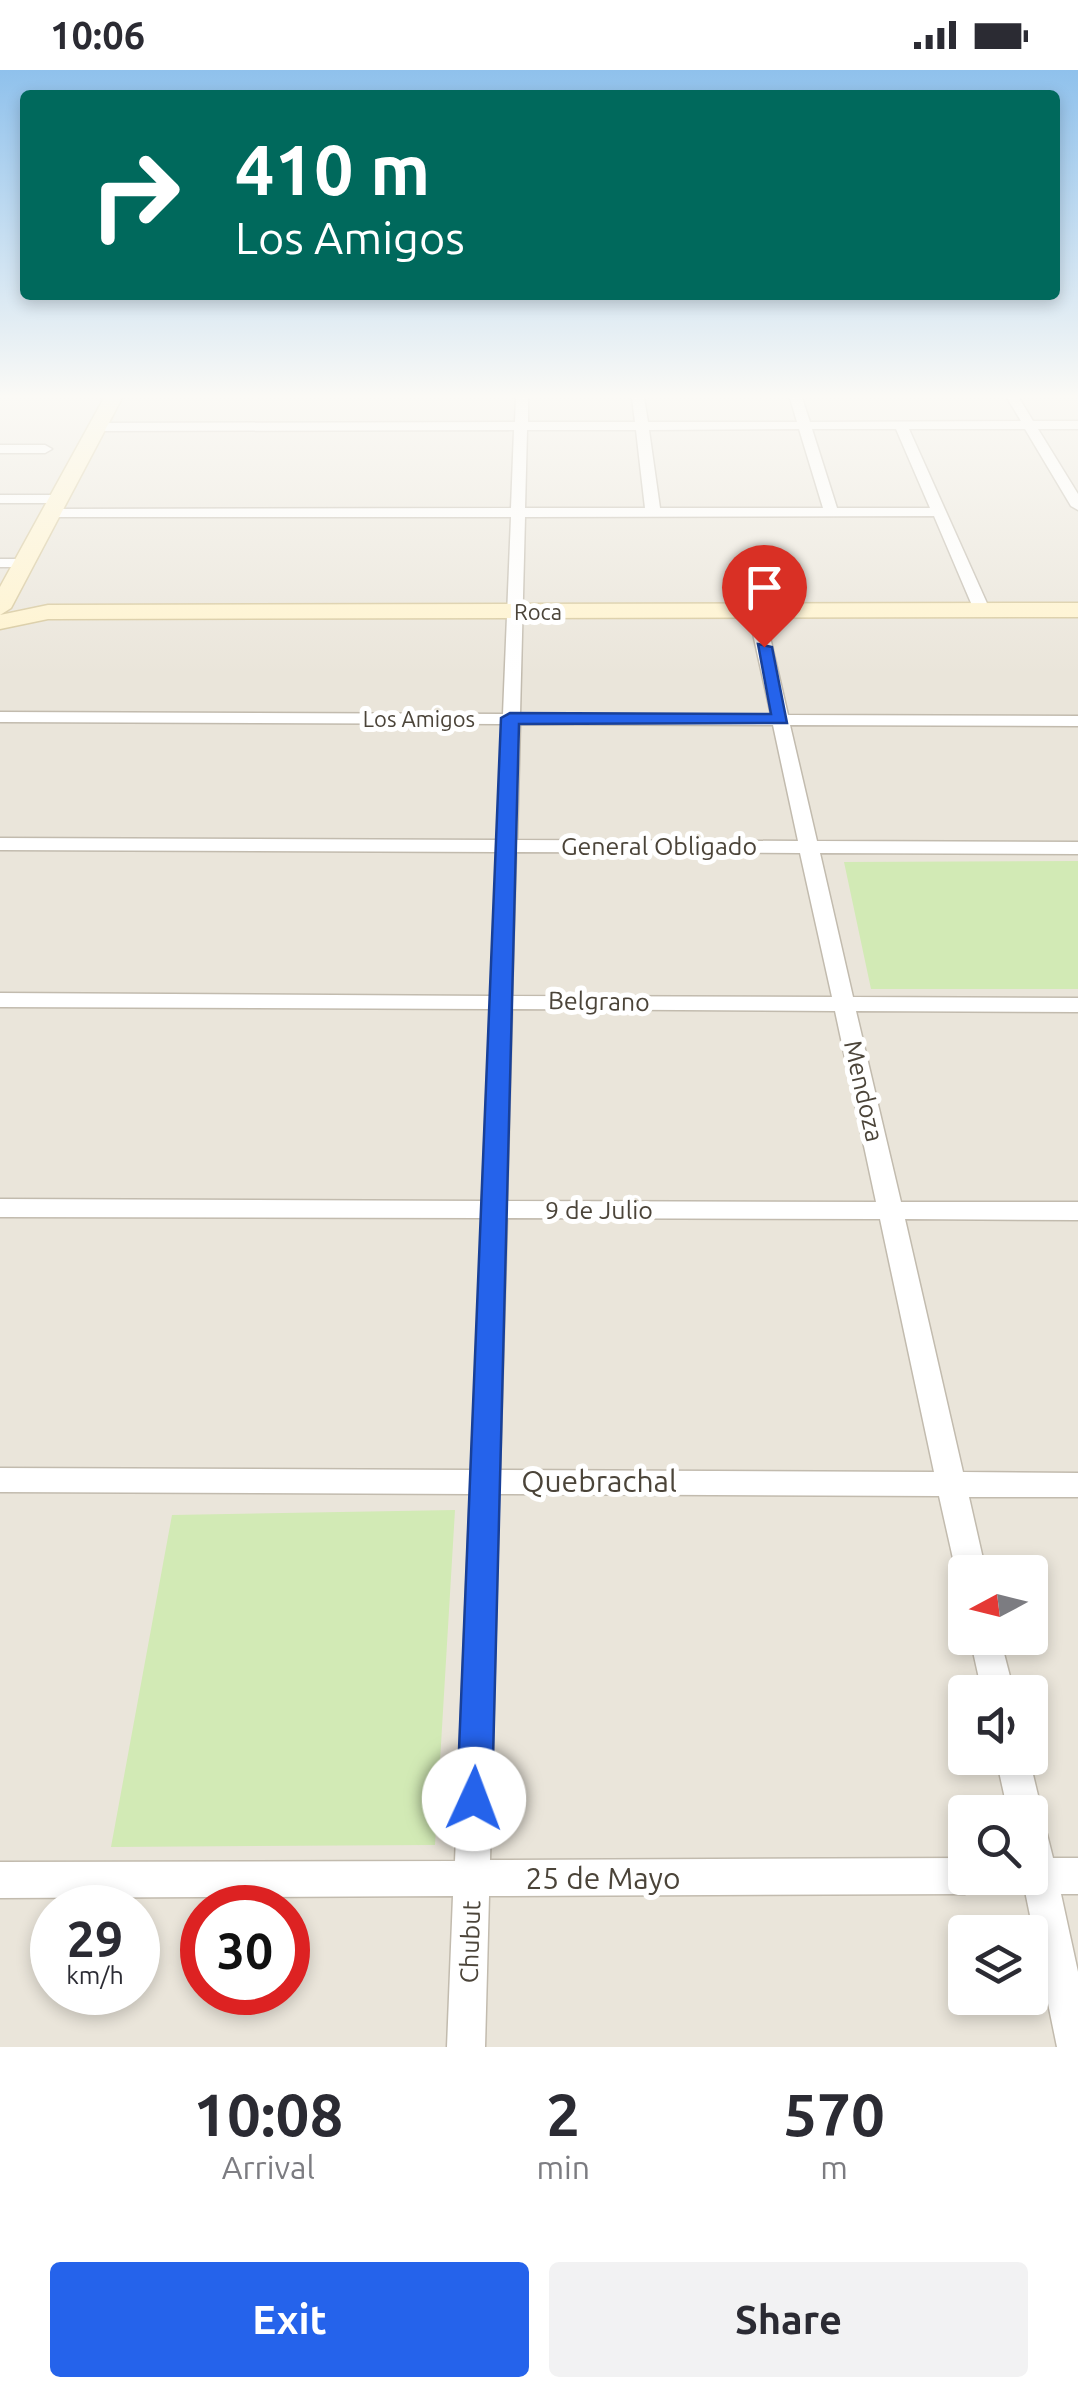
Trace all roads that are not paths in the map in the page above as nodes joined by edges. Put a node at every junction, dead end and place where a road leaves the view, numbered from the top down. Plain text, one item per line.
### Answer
1 (63, 490) edge
2 (519, 490) edge
3 (650, 490) edge
4 (823, 490) edge
5 (929, 490) edge
6 (0, 499) edge
7 (54, 506) junction
8 (518, 512) junction
9 (653, 512) junction
10 (830, 512) junction
11 (938, 512) junction
12 (0, 564) edge
13 (24, 564) junction
14 (0, 608) edge
15 (756, 610) junction
16 (982, 610) junction
17 (1078, 610) edge
18 (517, 611) junction
19 (0, 622) edge
20 (0, 717) edge
21 (510, 718) junction
22 (780, 720) junction
23 (1078, 721) edge
24 (0, 844) edge
25 (507, 846) junction
26 (810, 847) junction
27 (1078, 848) edge
28 (0, 1000) edge
29 (500, 1000) junction
30 (844, 1004) junction
31 (1078, 1005) edge
32 (0, 1208) edge
33 (494, 1210) junction
34 (891, 1210) junction
35 (1078, 1211) edge
36 (0, 1480) edge
37 (483, 1481) junction
38 (950, 1483) junction
39 (1078, 1485) edge
40 (966, 1555) edge
41 (948, 1876) edge
42 (1048, 1876) edge
43 (1078, 1876) edge
44 (472, 1879) junction
45 (0, 1880) edge
46 (1040, 1895) edge
47 (466, 2047) edge
48 (1076, 2047) edge

1 - 7 street
2 - 8 street, Chubut
3 - 9 street
4 - 10 street
5 - 11 street
6 - 7 street
7 - 8 street
7 - 13 street
8 - 9 street
8 - 18 street, Chubut
9 - 10 street
10 - 11 street
11 - 16 street
12 - 13 street
13 - 14 street
15 - 16 street, Roca
15 - 18 street, Roca
15 - 22 street, Mendoza
16 - 17 street, Roca
18 - 19 street, Roca
18 - 21 street, Chubut
20 - 21 street, Los Amigos
21 - 22 street, Los Amigos
21 - 25 street, Chubut
22 - 23 street, Los Amigos
22 - 26 street, Mendoza
24 - 25 street, General Obligado
25 - 26 street, General Obligado
25 - 29 street, Chubut
26 - 27 street, General Obligado
26 - 30 street, Mendoza
28 - 29 street, Belgrano
29 - 30 street, Belgrano
29 - 33 street, Chubut
30 - 31 street, Belgrano
30 - 34 street, Mendoza
32 - 33 street, 9 de Julio
33 - 34 street, 9 de Julio
33 - 37 street, Chubut
34 - 35 street, 9 de Julio
34 - 38 street, Mendoza
36 - 37 street, Quebrachal
37 - 38 street, Quebrachal
37 - 44 street, Chubut
38 - 39 street, Quebrachal
38 - 40 street, Mendoza
41 - 44 street, 25 de Mayo
42 - 43 street
44 - 45 street, 25 de Mayo
44 - 47 street, Chubut
46 - 48 street

